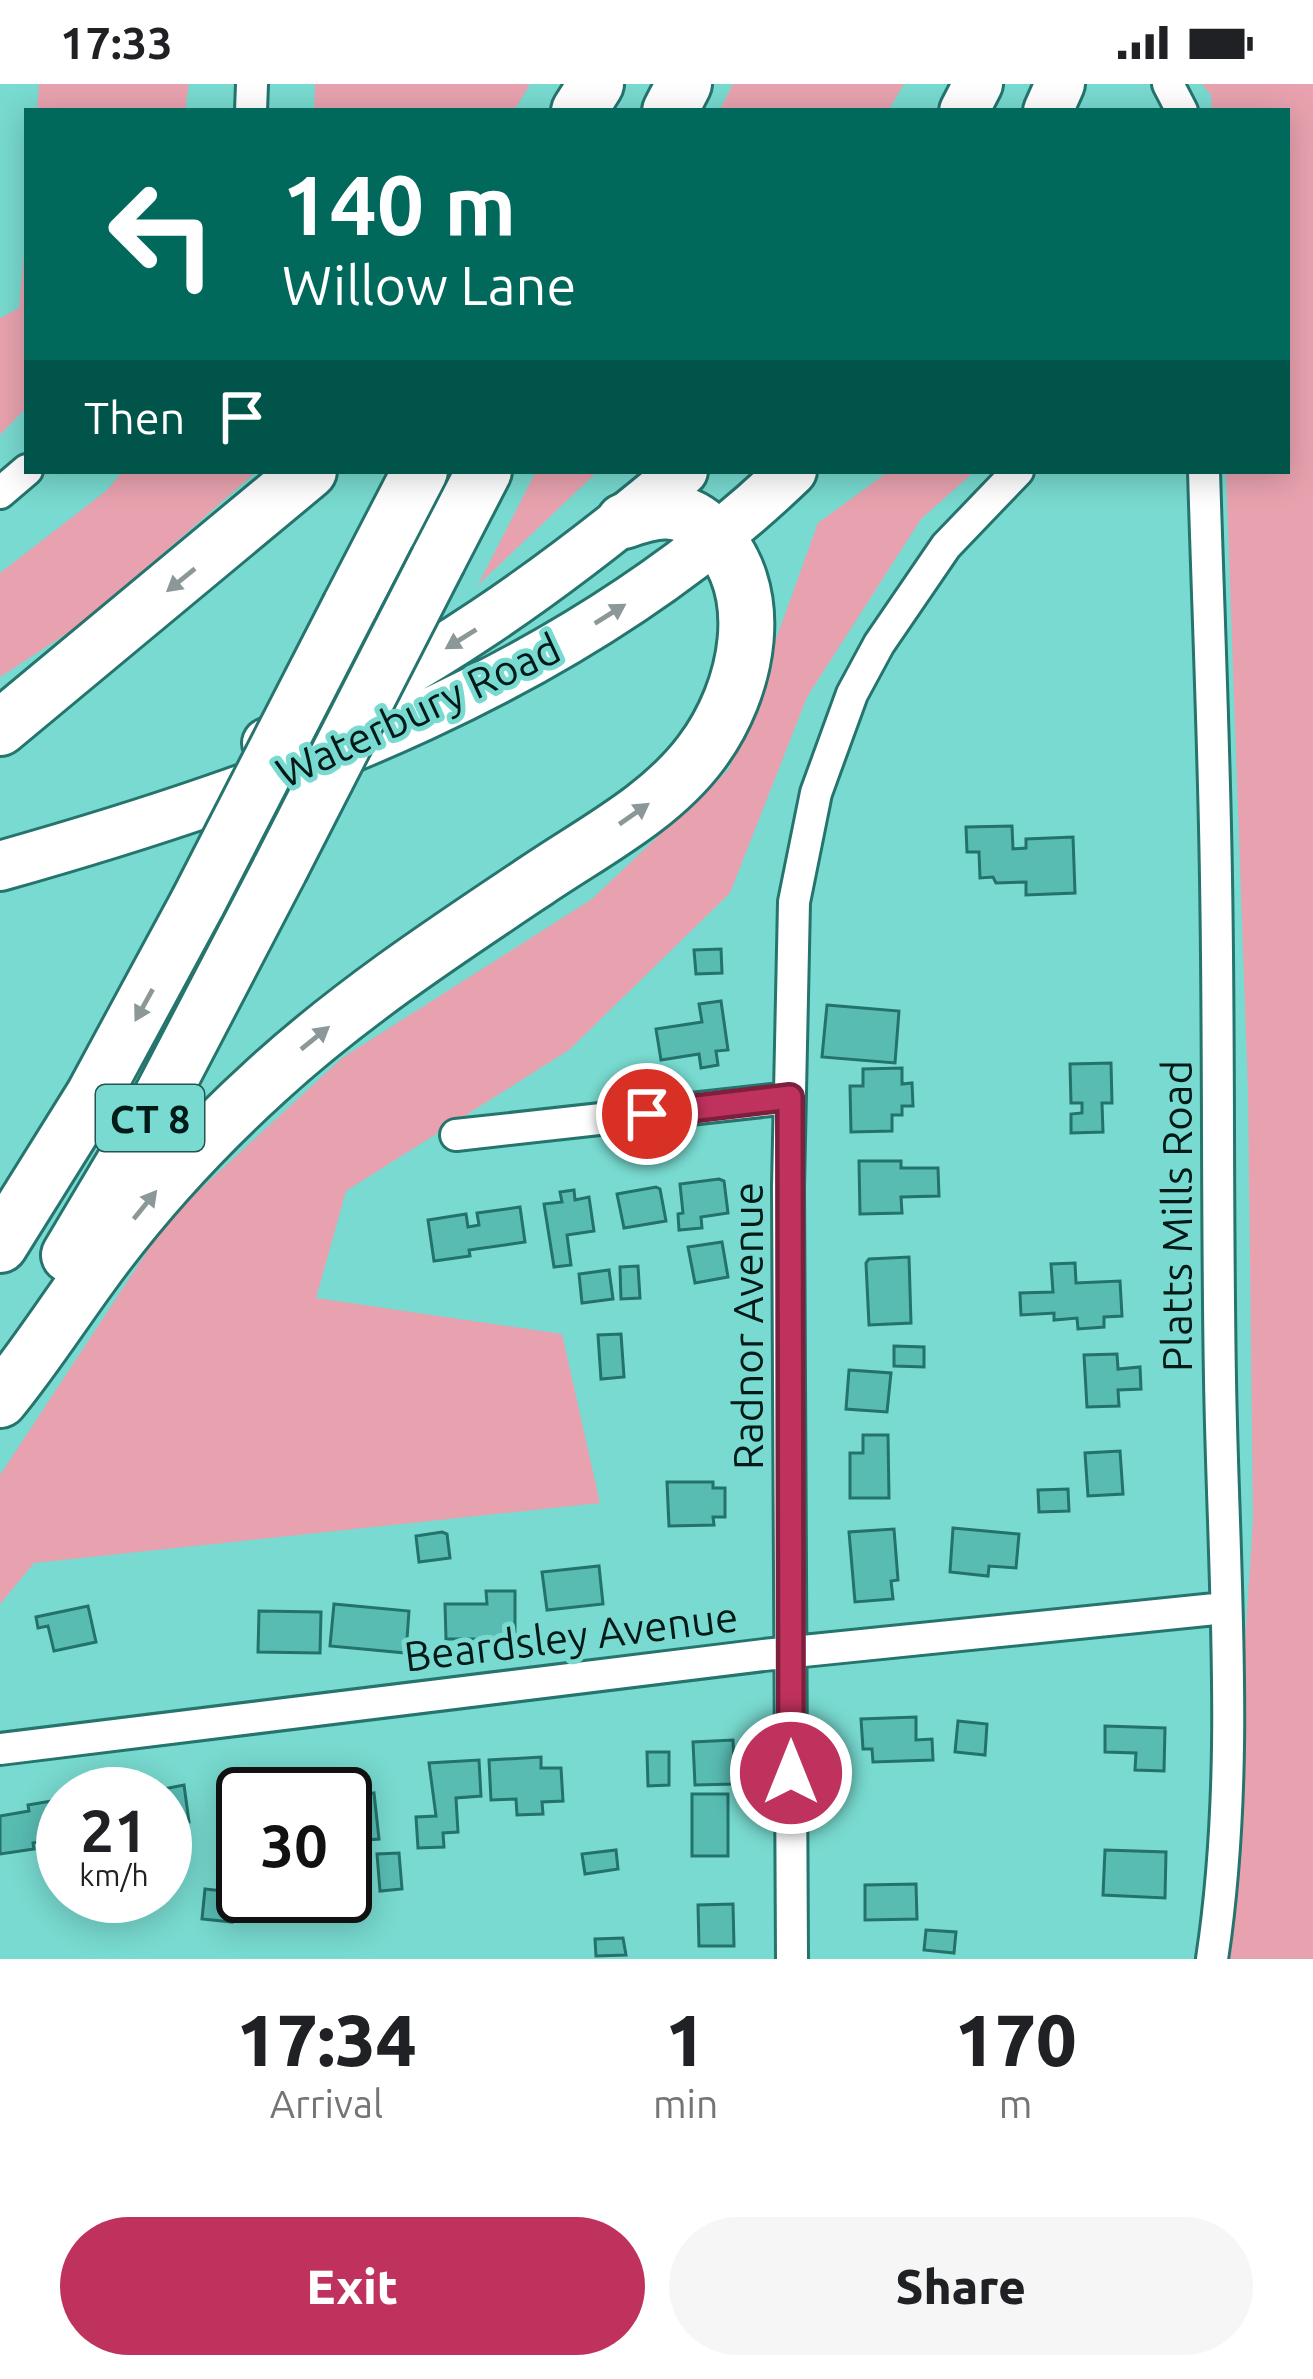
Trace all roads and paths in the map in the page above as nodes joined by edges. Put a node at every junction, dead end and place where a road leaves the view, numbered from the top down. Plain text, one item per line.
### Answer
1 (24, 473) edge
2 (305, 474) edge
3 (418, 474) edge
4 (482, 474) edge
5 (679, 474) edge
6 (789, 474) edge
7 (1015, 474) edge
8 (1204, 474) edge
9 (0, 493) edge
10 (624, 521) junction
11 (717, 538) junction
12 (3, 727) edge
13 (0, 866) edge
14 (790, 1097) junction
15 (456, 1135) dead end
16 (0, 1245) edge
17 (0, 1356) edge
18 (0, 1400) edge
19 (1225, 1608) junction
20 (790, 1652) junction
21 (0, 1749) edge
22 (792, 1959) edge
23 (1212, 1959) edge

1 - 9 street
2 -> 12 highway
3 -> 16 highway, CT 8, bridge
4 - 17 highway, CT 8, bridge
5 - 10 main road, Waterbury Road
6 - 11 main road, Waterbury Road
7 - 14 street, Radnor Avenue
8 - 19 street, Platts Mills Road
10 - 11 highway
10 -> 13 main road, Waterbury Road
13 -> 11 main road, Waterbury Road
18 -> 11 highway
14 - 15 street
14 - 20 street, Radnor Avenue
19 - 20 street, Beardsley Avenue
19 - 23 street, Platts Mills Road
20 - 21 street, Beardsley Avenue
20 - 22 street, Radnor Avenue

